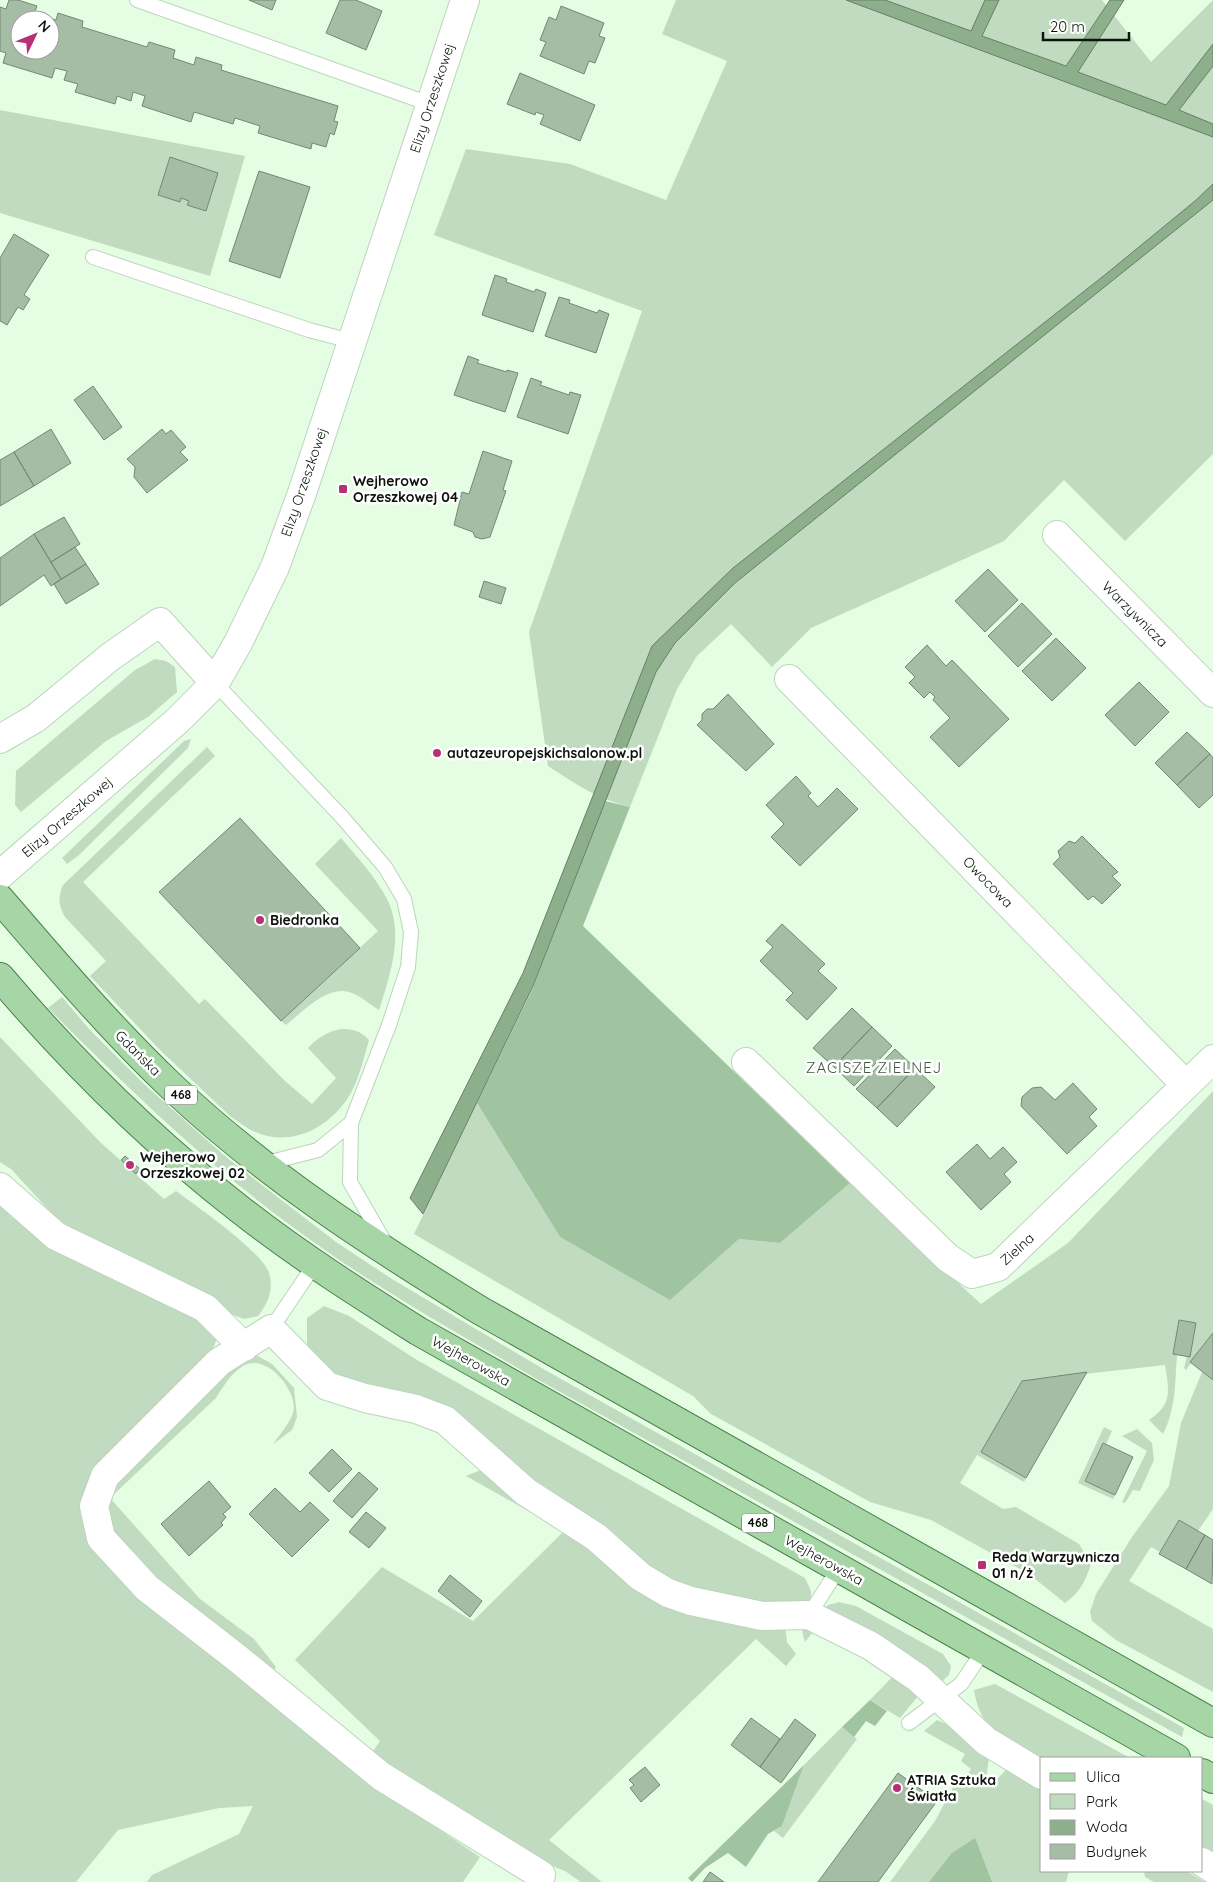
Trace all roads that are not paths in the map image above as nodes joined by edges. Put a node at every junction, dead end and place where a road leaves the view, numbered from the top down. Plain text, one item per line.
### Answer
1 (137, 0) edge
2 (465, 0) edge
3 (430, 104) junction
4 (93, 256) dead end
5 (351, 341) junction
6 (1057, 535) dead end
7 (789, 679) dead end
8 (215, 683) junction
9 (1213, 693) edge
10 (0, 739) edge
11 (0, 875) edge
12 (0, 899) edge
13 (0, 977) edge
14 (1213, 1059) edge
15 (746, 1062) dead end
16 (1186, 1085) junction
17 (351, 1123) junction
18 (262, 1164) junction
19 (0, 1187) edge
20 (392, 1257) junction
21 (315, 1264) junction
22 (271, 1329) junction
23 (244, 1347) junction
24 (839, 1568) junction
25 (809, 1615) junction
26 (984, 1650) junction
27 (940, 1700) junction
28 (909, 1723) dead end
29 (1213, 1723) edge
30 (1174, 1757) edge
31 (1040, 1774) edge
32 (546, 1878) edge

1 - 3 lane
2 - 3 street, Elizy Orzeszkowej
3 - 5 street, Elizy Orzeszkowej
4 - 5 lane
5 - 8 street, Elizy Orzeszkowej
6 - 9 street, Warzywnicza
7 - 16 street, Owocowa
8 - 10 street
8 - 11 street, Elizy Orzeszkowej
8 - 17 lane
12 - 18 main road, Gdańska / 468
13 - 21 main road, 468
14 - 16 street, Zielna
15 - 16 street, Zielna
17 - 18 lane
17 - 20 lane
18 - 20 main road, Gdańska / 468
19 - 23 street
20 - 29 main road, 468
21 - 22 lane
21 - 24 main road, Wejherowska / 468
22 - 23 street
22 - 25 street
23 - 32 street
24 - 25 lane
24 - 26 main road, Wejherowska / 468
25 - 27 street
26 - 27 lane
26 - 30 main road, Wejherowska / 468
27 - 28 lane
27 - 31 street

